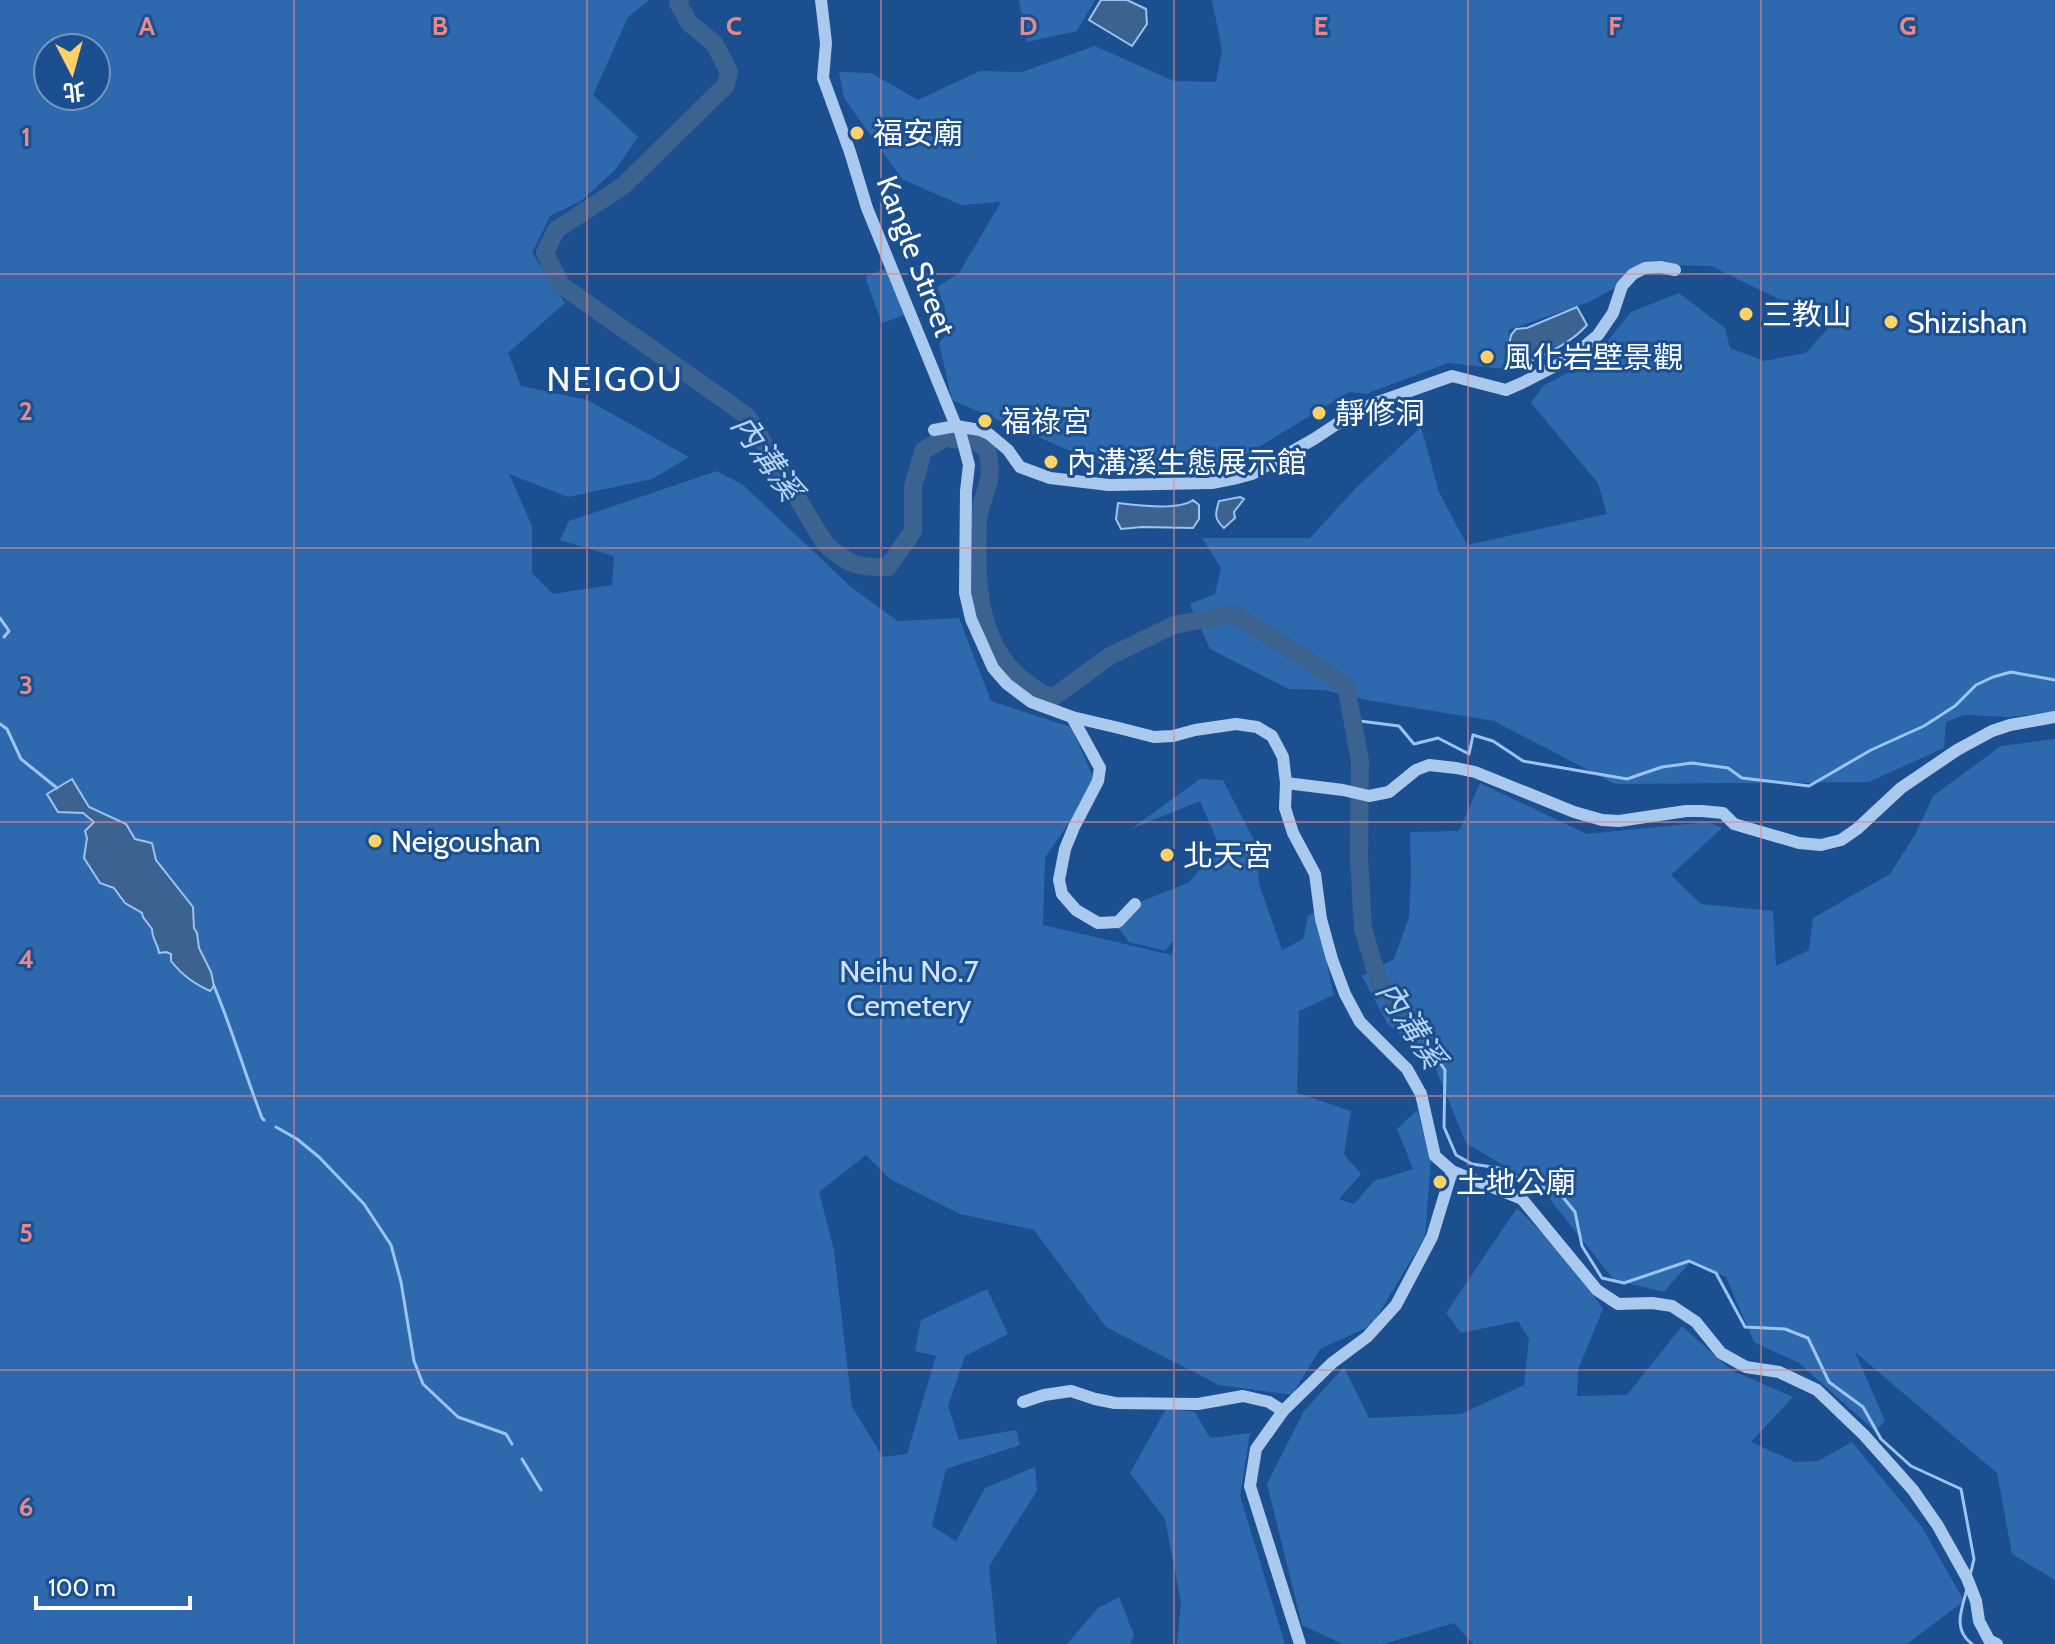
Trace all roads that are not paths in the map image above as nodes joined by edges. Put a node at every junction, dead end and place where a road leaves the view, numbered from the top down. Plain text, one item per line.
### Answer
1 (821, 0) edge
2 (1675, 270) dead end
3 (958, 429) junction
4 (934, 430) dead end
5 (1072, 717) junction
6 (2055, 717) edge
7 (1286, 783) junction
8 (1135, 904) dead end
9 (1452, 1171) junction
10 (1023, 1402) dead end
11 (1283, 1411) junction
12 (1300, 1644) edge
13 (1997, 1644) edge

1 - 3 street, Kangle Street
2 - 3 street
3 - 4 street
3 - 5 street, Kangle Street
5 - 7 street
5 - 8 street
6 - 7 street
7 - 9 street
9 - 11 street
9 - 13 street
10 - 11 street
11 - 12 street

